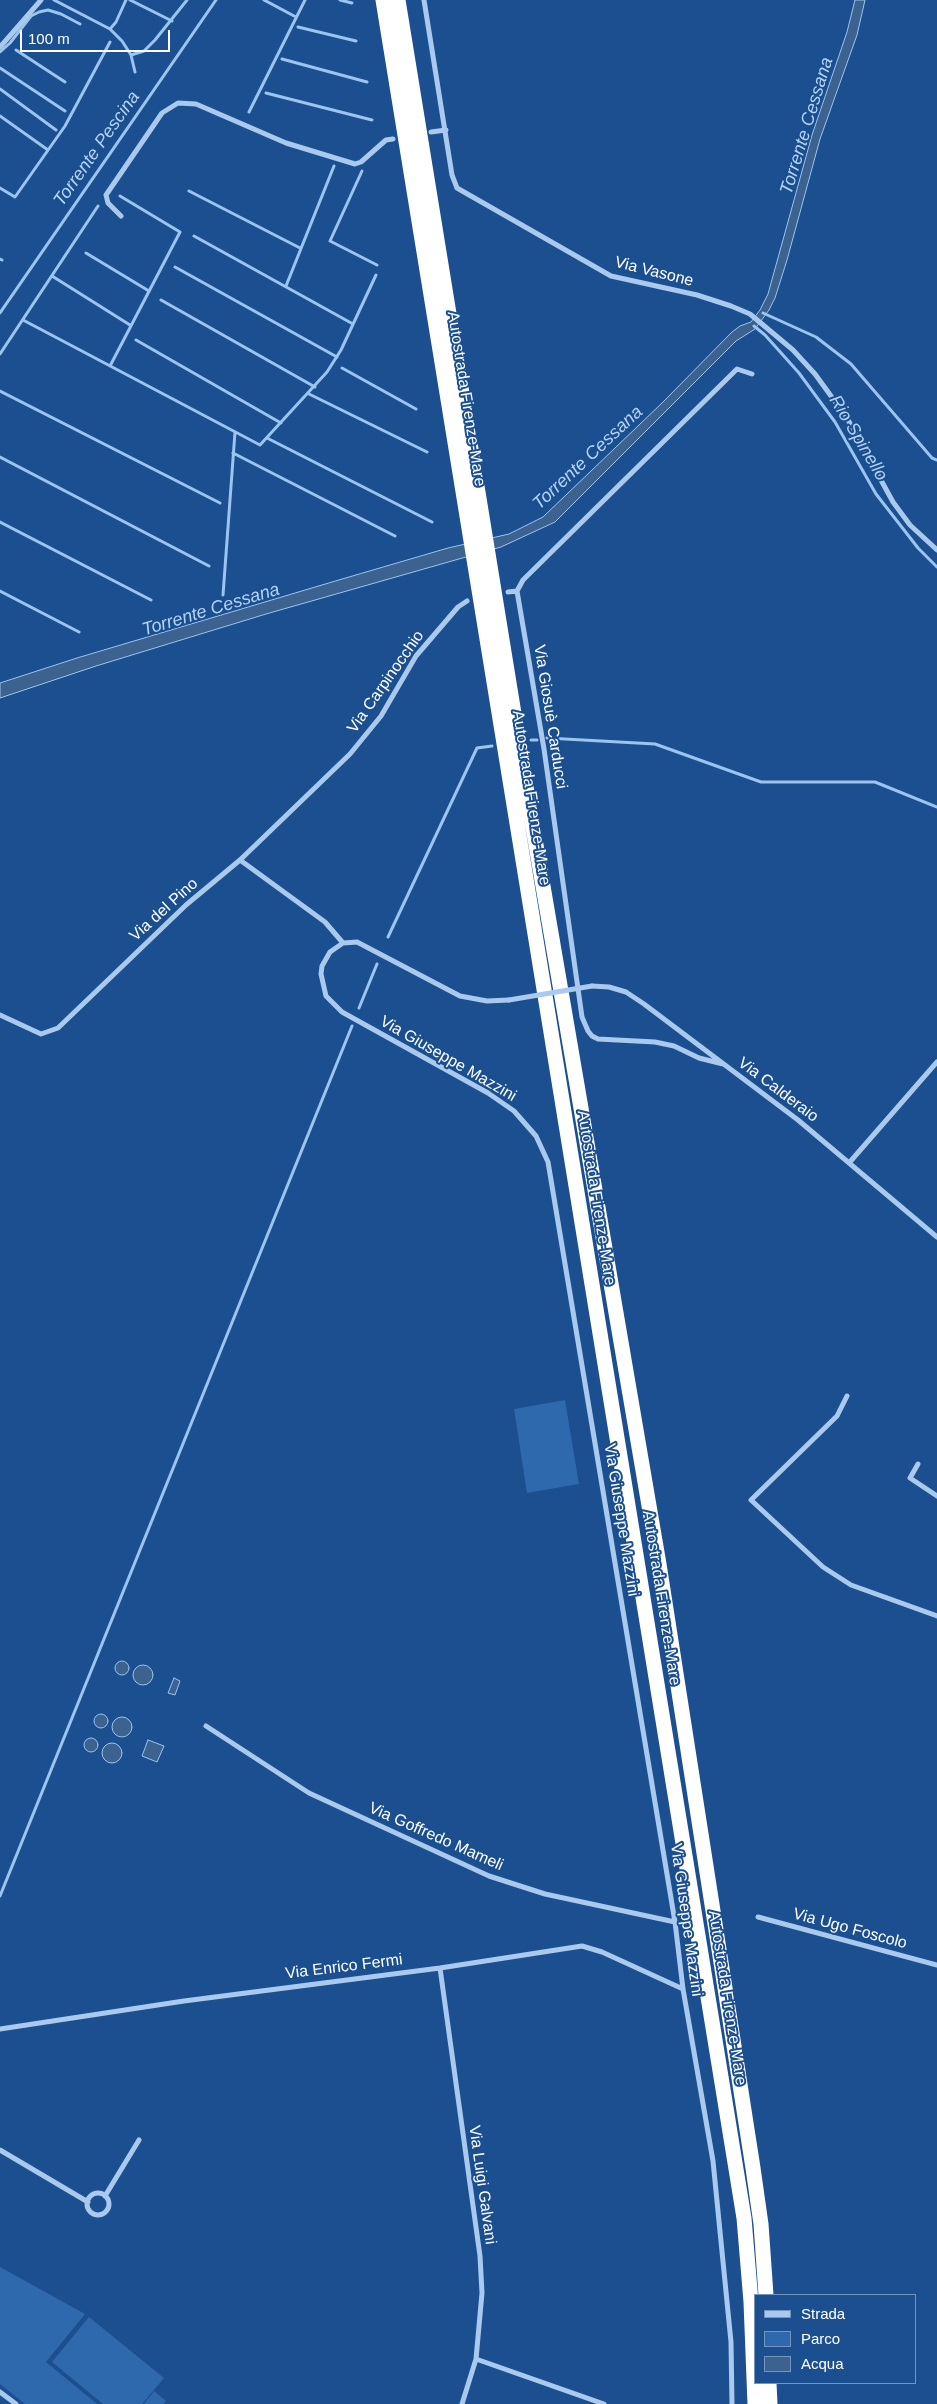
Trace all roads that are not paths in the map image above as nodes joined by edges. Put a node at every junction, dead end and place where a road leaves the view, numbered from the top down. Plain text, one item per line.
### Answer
1 (41, 0) edge
2 (383, 0) edge
3 (398, 0) edge
4 (424, 0) edge
5 (0, 47) edge
6 (446, 130) junction
7 (431, 132) dead end
8 (393, 139) dead end
9 (121, 216) dead end
10 (752, 374) dead end
11 (478, 533) junction
12 (937, 550) edge
13 (481, 556) junction
14 (517, 591) junction
15 (508, 592) dead end
16 (467, 601) dead end
17 (240, 860) junction
18 (343, 943) junction
19 (0, 1015) edge
20 (937, 1062) edge
21 (723, 1064) junction
22 (849, 1163) junction
23 (937, 1237) edge
24 (848, 1396) dead end
25 (918, 1464) dead end
26 (937, 1496) edge
27 (937, 1616) edge
28 (206, 1726) dead end
29 (758, 1917) dead end
30 (675, 1922) junction
31 (937, 1965) edge
32 (440, 1968) junction
33 (683, 1989) junction
34 (0, 2029) edge
35 (139, 2140) dead end
36 (0, 2150) edge
37 (105, 2196) junction
38 (88, 2202) junction
39 (766, 2294) edge
40 (476, 2359) junction
41 (754, 2370) edge
42 (754, 2384) edge
43 (770, 2384) edge
44 (0, 2392) edge
45 (16, 2404) edge
46 (462, 2404) edge
47 (604, 2404) edge
48 (732, 2404) edge
49 (755, 2404) edge
50 (770, 2404) edge

1 - 5 street
2 - 11 highway, Autostrada Firenze-Mare
3 - 11 highway, Autostrada Firenze-Mare
4 - 6 street, Via Vasone
6 - 7 street
6 - 12 street, Via Vasone
8 - 9 street
10 - 14 street
11 - 13 highway, Autostrada Firenze-Mare
13 - 39 highway, Autostrada Firenze-Mare
13 - 41 highway, Autostrada Firenze-Mare
14 - 15 street
14 - 21 street, Via Giosuè Carducci
16 - 17 street, Via Carpinocchio
17 - 18 street
17 - 19 street, Via del Pino
18 - 21 street, Via Calderaio, bridge
18 - 30 street, Via Giuseppe Mazzini
20 - 22 street
21 - 22 street, Via Calderaio
22 - 23 street, Via Calderaio
24 - 27 street
25 - 26 street
28 - 30 street, Via Goffredo Mameli
29 - 31 street, Via Ugo Foscolo
30 - 33 street, Via Giuseppe Mazzini
32 - 33 street, Via Enrico Fermi
32 - 34 street, Via Enrico Fermi
32 - 40 street, Via Luigi Galvani
33 - 48 street, Via Giuseppe Mazzini
35 - 37 street
36 - 38 street
37 - 38 street
37 - 38 street
40 - 46 street, Via Luigi Galvani
40 - 47 street
42 - 49 highway, Autostrada Firenze-Mare
43 - 50 highway
44 - 45 street

